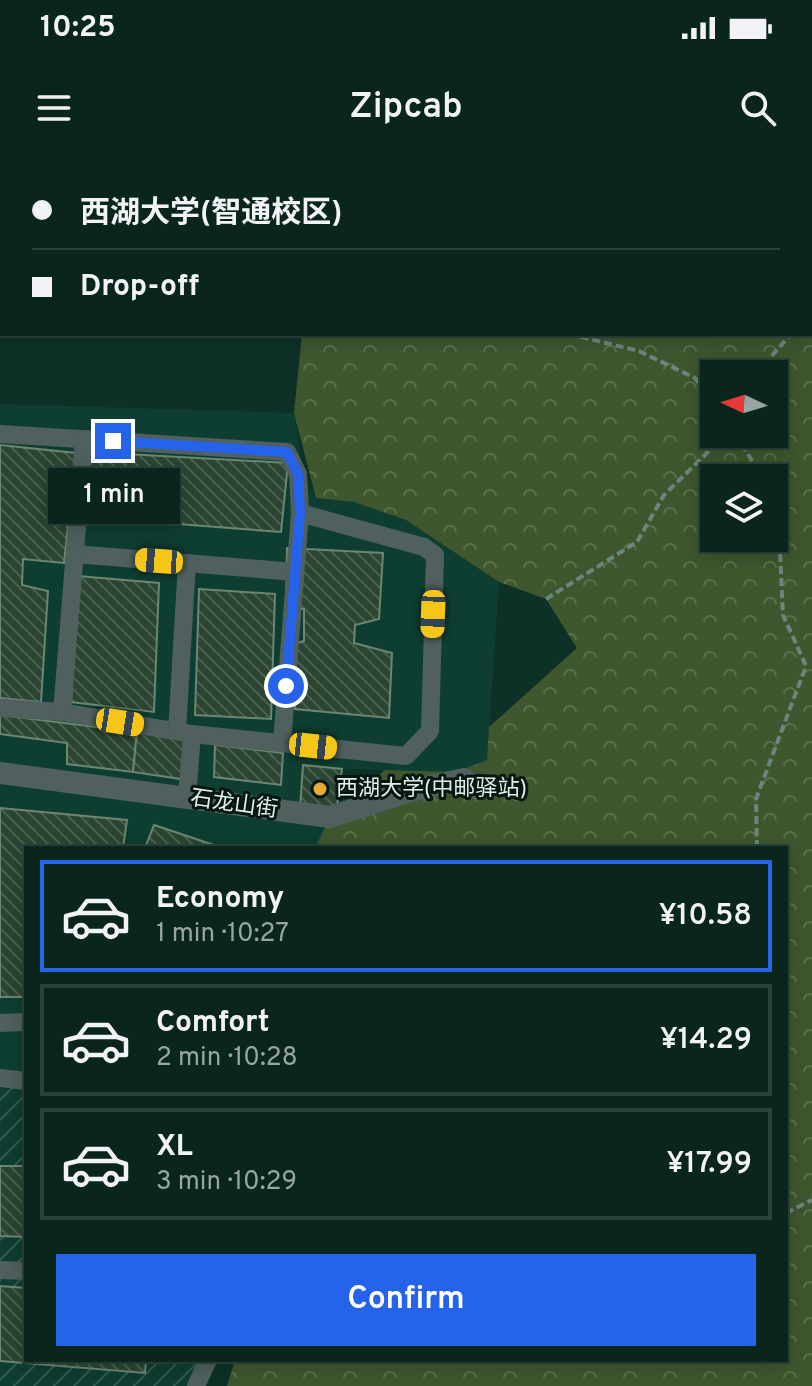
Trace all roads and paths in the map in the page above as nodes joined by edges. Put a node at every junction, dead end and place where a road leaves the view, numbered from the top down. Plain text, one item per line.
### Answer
1 (577, 336) edge
2 (789, 336) edge
3 (768, 360) edge
4 (700, 385) edge
5 (0, 434) edge
6 (84, 439) junction
7 (710, 448) edge
8 (300, 513) junction
9 (780, 552) edge
10 (75, 554) junction
11 (187, 563) junction
12 (295, 572) junction
13 (546, 599) dead end
14 (0, 708) edge
15 (62, 712) junction
16 (185, 732) junction
17 (282, 743) junction
18 (0, 773) edge
19 (464, 779) dead end
20 (187, 798) junction
21 (757, 846) edge
22 (24, 1022) edge
23 (0, 1023) edge
24 (0, 1078) edge
25 (24, 1081) edge
26 (812, 1200) edge
27 (788, 1212) edge
28 (0, 1270) edge
29 (24, 1271) edge
30 (207, 1362) edge
31 (196, 1386) edge

1 - 4 path
2 - 3 path
5 - 6 street
6 - 8 street
6 - 10 street
7 - 13 path
8 - 12 street
8 - 17 street
9 - 21 path
10 - 11 street
10 - 15 street
11 - 12 street
11 - 16 street
12 - 17 street
14 - 15 street
15 - 16 street
16 - 17 street
16 - 20 street
18 - 20 street, 石龙山街
19 - 20 street, 石龙山街
22 - 23 street
24 - 25 street
26 - 27 path
28 - 29 street
30 - 31 street

